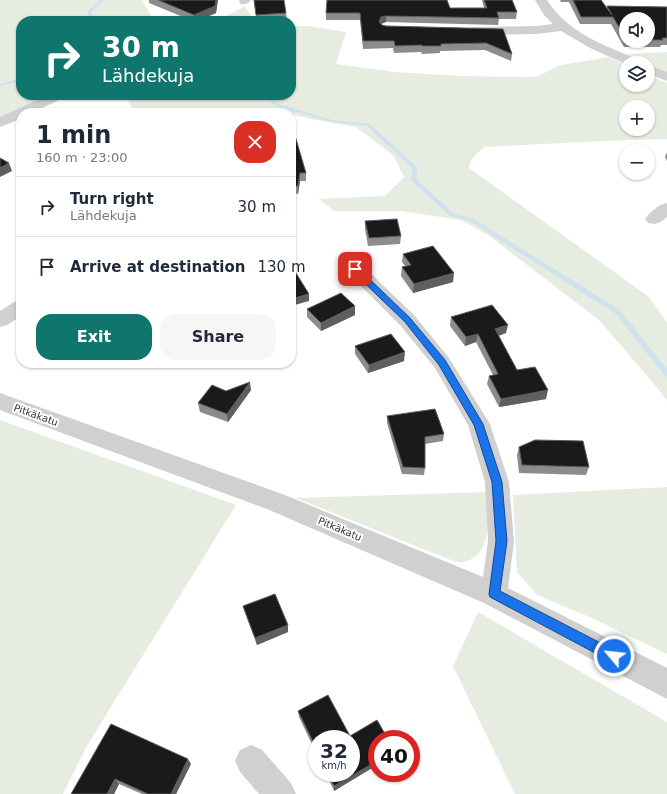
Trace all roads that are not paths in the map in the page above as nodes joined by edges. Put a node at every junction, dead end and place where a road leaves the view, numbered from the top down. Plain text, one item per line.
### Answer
1 (540, 0) edge
2 (563, 28) junction
3 (464, 30) edge
4 (619, 56) edge
5 (655, 72) edge
6 (667, 77) edge
7 (48, 100) edge
8 (31, 108) edge
9 (16, 115) edge
10 (0, 123) edge
11 (355, 269) dead end
12 (16, 310) edge
13 (0, 320) edge
14 (0, 401) edge
15 (494, 594) junction
16 (667, 684) edge
17 (251, 761) dead end
18 (280, 794) edge

1 - 2 street
2 - 3 street
2 - 4 street
5 - 6 street
7 - 8 street
9 - 10 street
11 - 15 street
12 - 13 street
14 - 15 street, Pitkäkatu
15 - 16 street, Pitkäkatu
17 - 18 street

